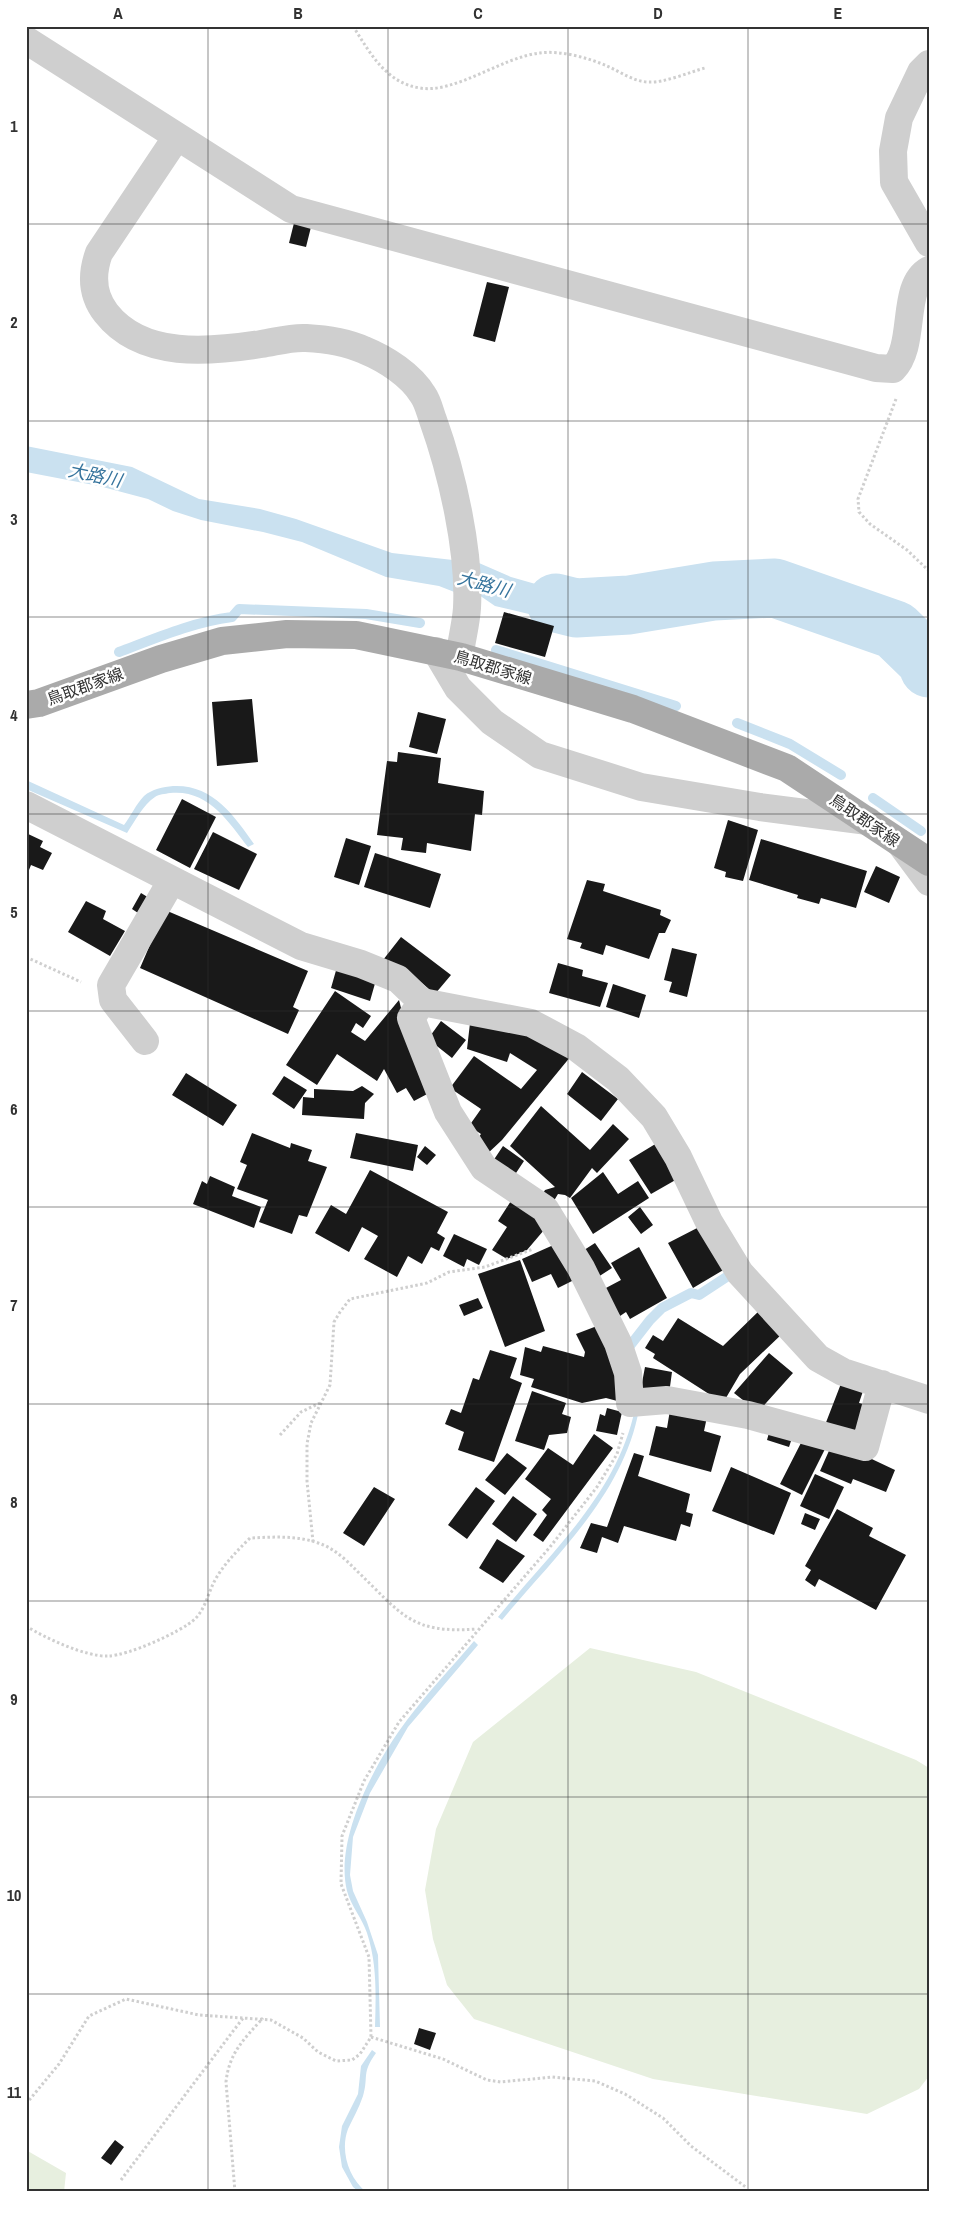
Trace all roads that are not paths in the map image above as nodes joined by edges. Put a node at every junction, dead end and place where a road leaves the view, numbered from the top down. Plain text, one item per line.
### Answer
1 (26, 40) edge
2 (929, 64) edge
3 (176, 138) junction
4 (929, 243) edge
5 (929, 270) edge
6 (449, 654) junction
7 (26, 705) edge
8 (26, 805) edge
9 (868, 822) junction
10 (900, 843) junction
11 (929, 862) edge
12 (172, 880) junction
13 (929, 882) edge
14 (422, 1002) junction
15 (144, 1041) dead end
16 (882, 1384) junction
17 (929, 1400) edge

1 - 3 street
2 - 4 street
3 - 5 street
3 - 6 street
6 - 7 main road, 鳥取郡家線
6 - 9 main road, 鳥取郡家線
6 - 9 street
8 - 12 street
9 - 10 main road, 鳥取郡家線
10 - 11 main road, 鳥取郡家線
10 - 13 street
12 - 14 street
12 - 15 street
14 - 16 street
14 - 16 street
16 - 17 street

